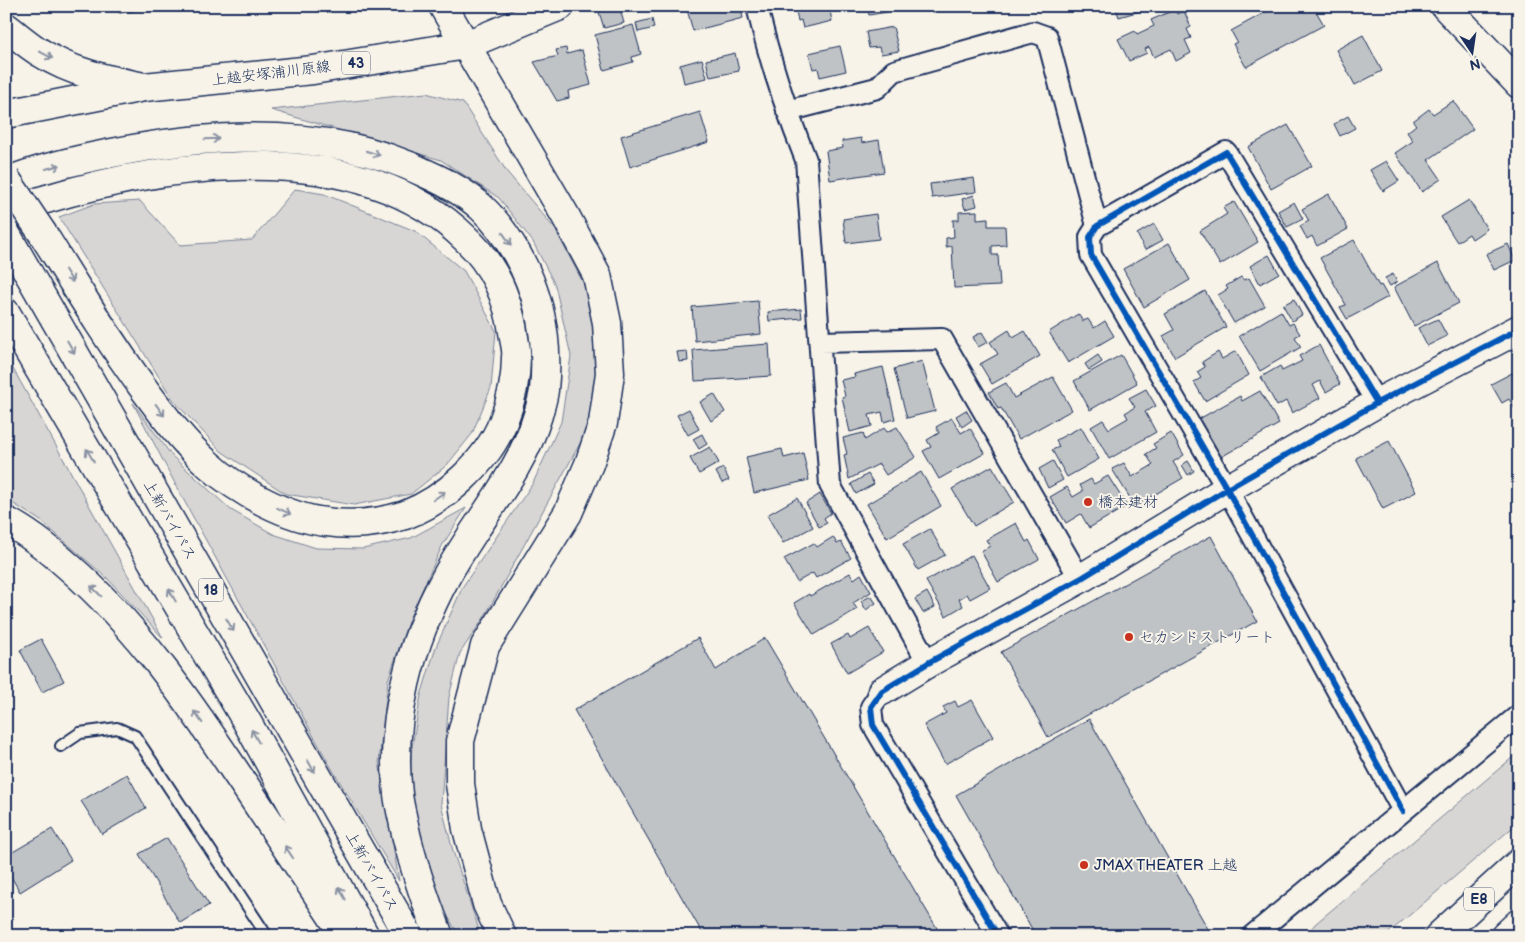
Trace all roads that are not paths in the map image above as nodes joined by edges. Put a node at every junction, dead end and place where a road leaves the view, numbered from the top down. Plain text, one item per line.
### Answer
1 (443, 6) edge
2 (560, 6) edge
3 (757, 6) edge
4 (1445, 6) edge
5 (6, 27) edge
6 (466, 45) junction
7 (1519, 84) edge
8 (144, 87) junction
9 (787, 112) junction
10 (6, 114) edge
11 (6, 180) edge
12 (6, 212) edge
13 (1097, 226) junction
14 (9, 239) edge
15 (6, 313) edge
16 (1519, 329) edge
17 (821, 342) junction
18 (1377, 403) junction
19 (1227, 489) junction
20 (6, 521) edge
21 (1080, 579) junction
22 (928, 663) junction
23 (882, 691) joint
24 (1519, 714) edge
25 (61, 746) dead end
26 (1403, 811) junction
27 (1519, 863) edge
28 (1519, 923) edge
29 (1256, 934) edge
30 (267, 936) edge
31 (345, 936) edge
32 (365, 936) edge
33 (409, 936) edge
34 (439, 936) edge
35 (502, 936) edge
36 (998, 936) edge
37 (1439, 936) edge
38 (1505, 936) edge

1 - 6 main road
2 - 6 main road, 上越安塚浦川原線 / 43
3 - 9 street
4 - 7 main road
5 -> 8 main road
6 - 8 main road, 上越安塚浦川原線 / 43
6 - 35 main road
8 - 10 main road, 上越安塚浦川原線 / 43
9 - 13 street
9 - 17 street
11 -> 12 main road, bridge
11 -> 34 main road
13 - 18 street
13 - 19 street
14 -> 33 main road, 上新バイパス / 18
32 -> 15 main road, 18
16 - 18 main road
17 - 21 street
17 - 22 street
18 - 19 main road
19 - 21 main road
19 - 26 street
31 -> 20 main road
21 - 22 main road
22 - 23 main road
23 - 36 street
24 - 26 street
25 - 30 lane
26 - 29 street
27 - 37 main road, E8
28 - 38 main road

